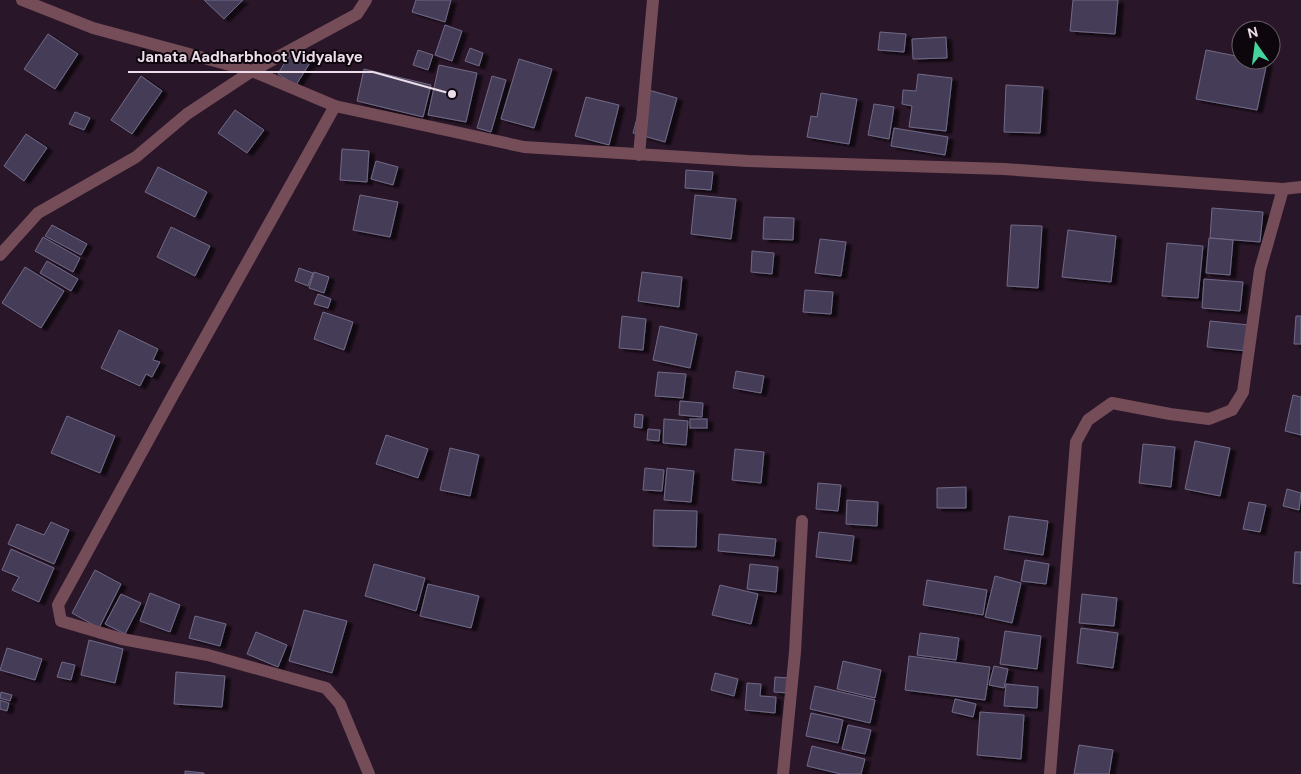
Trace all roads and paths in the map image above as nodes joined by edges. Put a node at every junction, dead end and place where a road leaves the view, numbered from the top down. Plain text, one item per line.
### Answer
1 (22, 0) edge
2 (366, 0) edge
3 (653, 0) edge
4 (252, 71) junction
5 (335, 106) junction
6 (639, 155) junction
7 (1295, 188) edge
8 (0, 255) edge
9 (802, 521) dead end
10 (369, 774) edge
11 (783, 774) edge
12 (1050, 774) edge

1 - 4 street
2 - 4 street
3 - 6 street
4 - 5 street
4 - 8 street
5 - 6 street
5 - 10 street
6 - 7 street
7 - 12 street
9 - 11 street

